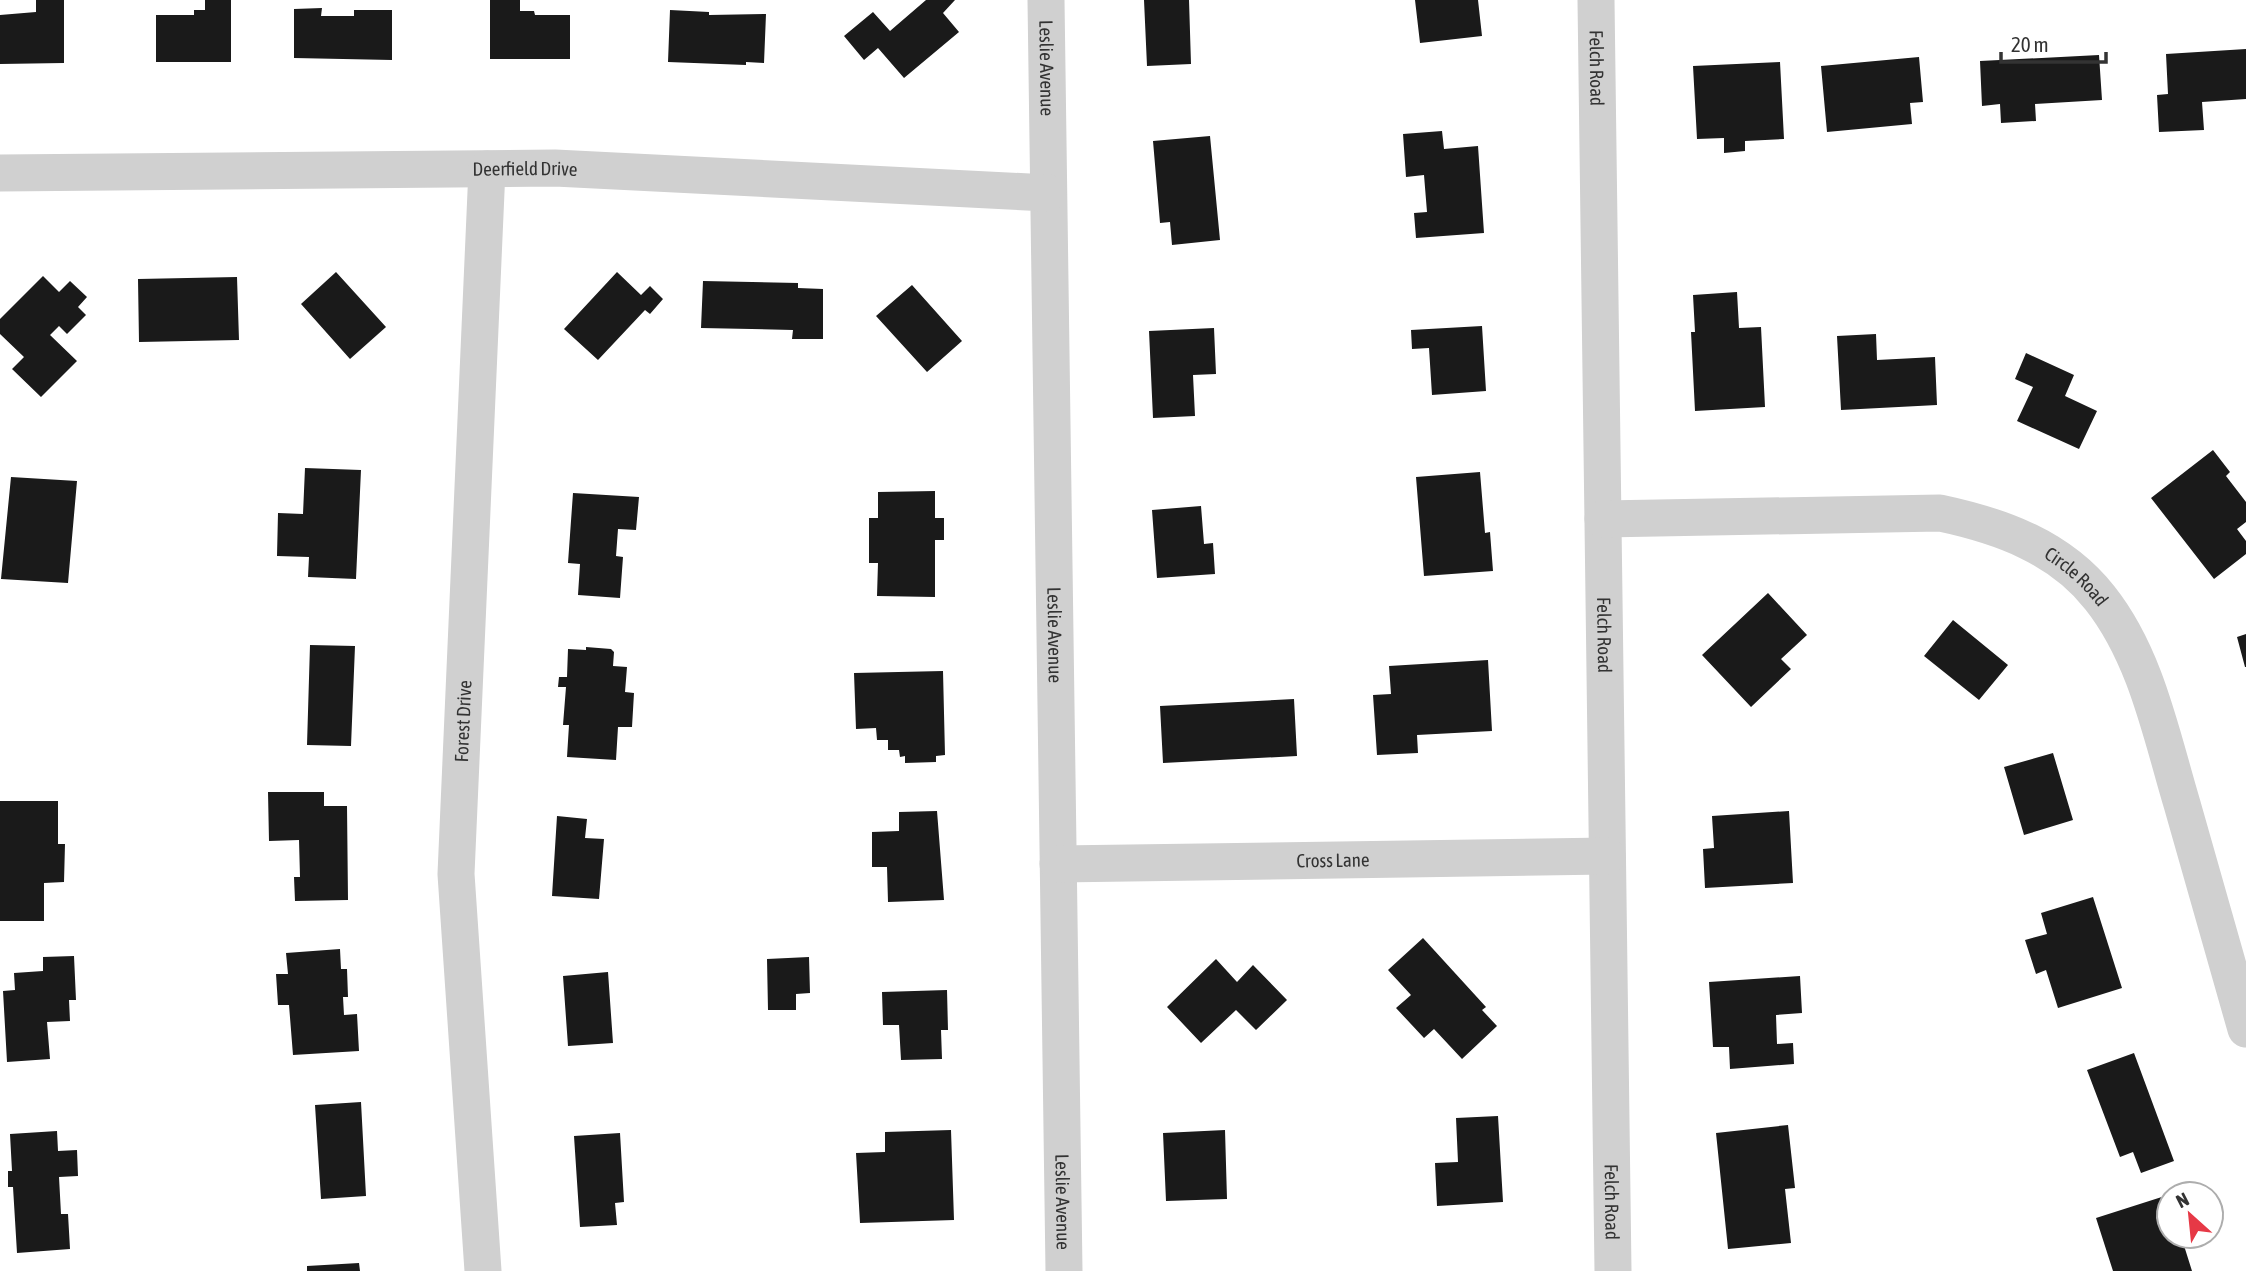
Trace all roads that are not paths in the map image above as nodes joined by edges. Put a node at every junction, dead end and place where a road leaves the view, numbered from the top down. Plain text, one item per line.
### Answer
1 (1046, 0) edge
2 (1596, 0) edge
3 (486, 169) junction
4 (0, 173) edge
5 (1048, 193) junction
6 (1603, 519) junction
7 (1607, 856) junction
8 (1058, 864) junction
9 (2246, 1029) edge
10 (483, 1271) edge
11 (1063, 1271) edge
12 (1613, 1271) edge

1 - 5 street, Leslie Avenue
2 - 6 street, Felch Road
3 - 4 street, Deerfield Drive
3 - 5 street, Deerfield Drive
3 - 10 street, Forest Drive
5 - 8 street, Leslie Avenue
6 - 7 street, Felch Road
6 - 9 street, Circle Road
7 - 8 street, Cross Lane
7 - 12 street, Felch Road
8 - 11 street, Leslie Avenue

